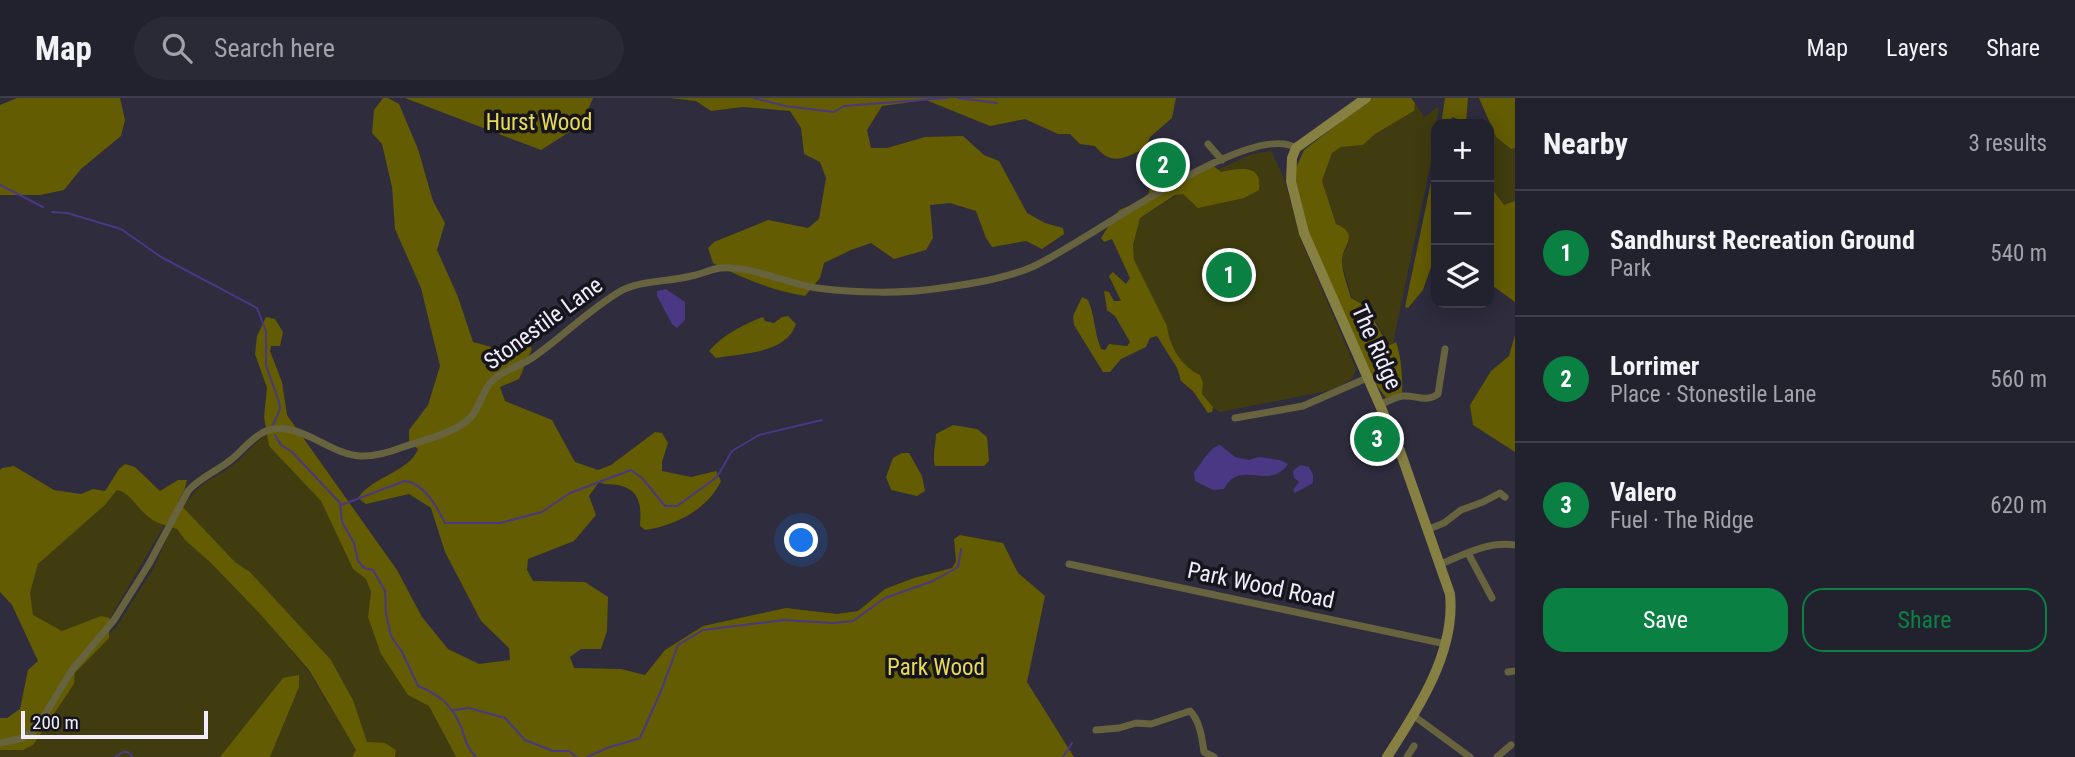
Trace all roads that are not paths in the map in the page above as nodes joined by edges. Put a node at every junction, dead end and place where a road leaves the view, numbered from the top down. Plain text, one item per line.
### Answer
1 (1366, 98) edge
2 (1208, 144) dead end
3 (1296, 148) junction
4 (1222, 160) junction
5 (1445, 349) dead end
6 (1367, 378) junction
7 (1380, 405) junction
8 (1236, 418) dead end
9 (1505, 497) dead end
10 (1429, 529) junction
11 (1515, 545) edge
12 (1468, 553) junction
13 (1069, 564) dead end
14 (1441, 564) junction
15 (1492, 598) dead end
16 (1446, 643) junction
17 (1414, 716) junction
18 (1096, 730) dead end
19 (0, 743) edge
20 (1511, 745) dead end
21 (1414, 746) dead end
22 (1214, 757) edge
23 (1387, 757) edge
24 (1407, 757) edge
25 (1470, 757) edge
26 (1497, 757) edge

1 - 3 main road
2 - 4 street
3 - 4 street, Stonestile Lane
3 - 6 main road, The Ridge
4 - 19 street, Stonestile Lane
5 - 7 street
6 - 7 main road, The Ridge
6 - 8 street
7 - 10 main road, The Ridge
9 - 10 street
10 - 14 main road, The Ridge
11 - 12 street
12 - 14 street
12 - 15 street
13 - 16 street, Park Wood Road
14 - 16 main road, The Ridge
16 - 17 main road, The Ridge
17 - 23 main road, The Ridge
17 - 25 street
18 - 22 street
20 - 26 street
21 - 24 street

